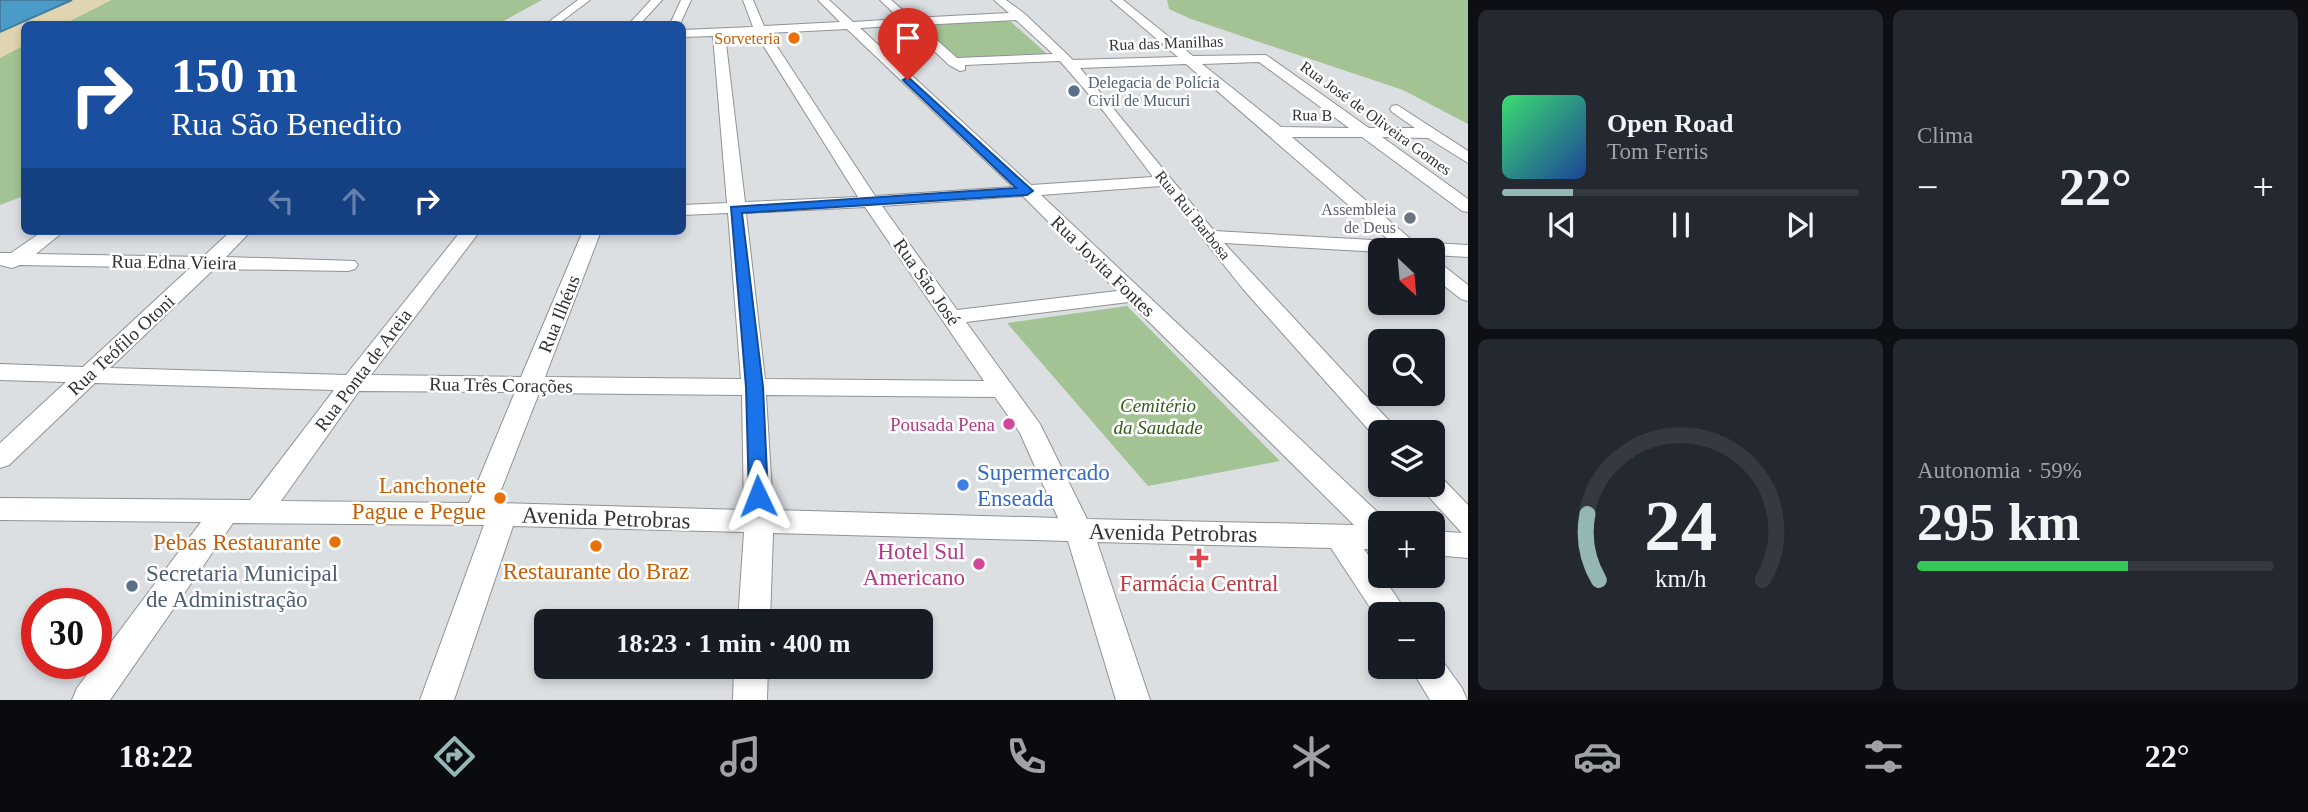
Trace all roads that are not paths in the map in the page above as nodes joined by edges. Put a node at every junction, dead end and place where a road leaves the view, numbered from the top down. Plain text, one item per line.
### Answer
1 (585, 0) edge
2 (657, 0) edge
3 (686, 0) edge
4 (748, 0) edge
5 (823, 0) edge
6 (885, 0) edge
7 (999, 0) edge
8 (1116, 0) edge
9 (1021, 16) junction
10 (555, 21) edge
11 (637, 21) edge
12 (676, 21) edge
13 (908, 22) junction
14 (849, 24) junction
15 (760, 30) junction
16 (719, 32) junction
17 (686, 34) edge
18 (1262, 58) joint
19 (1190, 60) junction
20 (1068, 61) junction
21 (1397, 109) dead end
22 (1277, 132) junction
23 (1368, 133) junction
24 (1430, 133) junction
25 (1468, 158) edge
26 (1165, 181) junction
27 (1027, 191) junction
28 (870, 202) junction
29 (1468, 206) edge
30 (686, 210) edge
31 (735, 210) junction
32 (49, 235) edge
33 (238, 235) edge
34 (468, 235) edge
35 (590, 235) edge
36 (1209, 236) junction
37 (1397, 238) edge
38 (1368, 246) edge
39 (1446, 250) edge
40 (1468, 251) edge
41 (5, 263) edge
42 (209, 263) junction
43 (348, 265) dead end
44 (1446, 277) edge
45 (1133, 295) junction
46 (1468, 295) edge
47 (952, 317) junction
48 (0, 372) edge
49 (91, 374) junction
50 (352, 383) junction
51 (530, 386) junction
52 (754, 387) junction
53 (1002, 389) junction
54 (1374, 420) edge
55 (0, 458) edge
56 (1440, 497) edge
57 (0, 509) edge
58 (225, 512) junction
59 (258, 512) junction
60 (490, 515) junction
61 (760, 523) junction
62 (1368, 523) edge
63 (1079, 531) junction
64 (1368, 536) edge
65 (1339, 537) junction
66 (1467, 541) edge
67 (1445, 542) edge
68 (1384, 602) edge
69 (755, 609) edge
70 (751, 679) edge
71 (1435, 679) edge
72 (89, 700) edge
73 (437, 700) edge
74 (750, 700) edge
75 (1133, 700) edge
76 (1450, 700) edge

1 - 10 street
2 - 11 street
3 - 12 street
4 - 15 street, Rua São José
5 - 14 street, Rua Jovita Fontes
6 - 13 street
7 - 9 street, Rua Rui Barbosa
8 - 19 street
9 - 13 street
9 - 20 street, Rua Rui Barbosa
13 - 14 street
13 - 20 street, Rua das Manilhas
14 - 15 street
14 - 27 street, Rua Jovita Fontes
15 - 16 street
15 - 28 street, Rua São José
16 - 17 street
16 - 31 street
18 - 19 street, Rua das Manilhas
18 - 23 street, Rua José de Oliveira Gomes
19 - 20 street, Rua das Manilhas
19 - 22 street
20 - 26 street, Rua Rui Barbosa
21 - 24 street
22 - 23 street, Rua B
22 - 37 street
23 - 24 street, Rua B
23 - 29 street, Rua José de Oliveira Gomes
24 - 25 street
26 - 27 street
26 - 36 street, Rua Rui Barbosa
27 - 28 street
27 - 45 street, Rua Jovita Fontes
28 - 31 street
28 - 47 street, Rua São José
30 - 31 street
31 - 52 street
32 - 41 street
33 - 42 street, Rua Teófilo Otoni
34 - 50 street, Rua Ponta de Areia
35 - 51 street, Rua Ilhéus
36 - 38 street
36 - 54 street, Rua Rui Barbosa
39 - 40 street
41 - 42 street, Rua Edna Vieira
42 - 43 street, Rua Edna Vieira
42 - 49 street, Rua Teófilo Otoni
44 - 46 street
45 - 47 street
45 - 62 street, Rua Jovita Fontes
47 - 53 street, Rua São José
48 - 49 street, Rua Três Corações
49 - 50 street, Rua Três Corações
49 - 55 street, Rua Teófilo Otoni
50 - 51 street, Rua Três Corações
50 - 59 street, Rua Ponta de Areia
51 - 52 street, Rua Três Corações
51 - 60 street, Rua Ilhéus
52 - 53 street, Rua Três Corações
52 - 61 street
53 - 63 street, Rua São José
56 - 66 street
57 - 58 street, Avenida Petrobras
58 - 59 street, Avenida Petrobras
58 - 72 street
59 - 60 street, Avenida Petrobras
60 - 61 street, Avenida Petrobras
60 - 73 street, Rua Ilhéus
61 - 63 street, Avenida Petrobras
61 - 69 street
63 - 65 street, Avenida Petrobras
63 - 75 street
64 - 65 street, Avenida Petrobras
65 - 68 street
66 - 67 street
70 - 74 street
71 - 76 street

